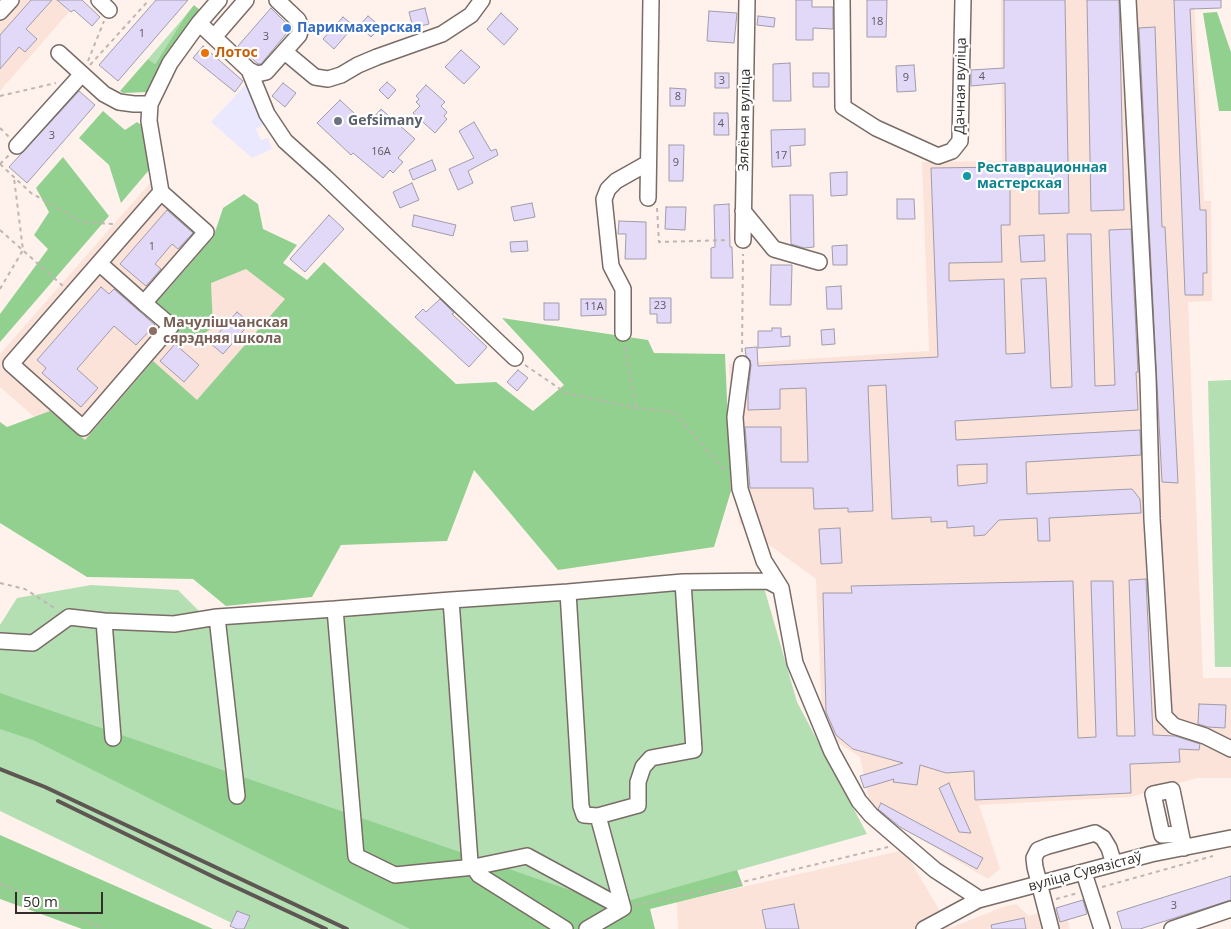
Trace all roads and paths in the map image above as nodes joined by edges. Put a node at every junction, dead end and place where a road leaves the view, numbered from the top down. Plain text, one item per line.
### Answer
1 (11, 0) edge
2 (149, 0) edge
3 (219, 0) edge
4 (246, 0) edge
5 (277, 0) edge
6 (482, 0) edge
7 (651, 0) edge
8 (747, 0) edge
9 (842, 0) edge
10 (963, 0) edge
11 (1128, 0) edge
12 (104, 5) edge
13 (0, 12) edge
14 (199, 23) junction
15 (214, 37) junction
16 (284, 52) junction
17 (59, 53) dead end
18 (249, 70) junction
19 (82, 74) junction
20 (0, 96) edge
21 (150, 104) junction
22 (17, 146) dead end
23 (648, 163) junction
24 (0, 164) edge
25 (13, 177) junction
26 (159, 185) junction
27 (648, 198) joint
28 (743, 211) junction
29 (131, 226) junction
30 (0, 230) edge
31 (743, 240) junction
32 (23, 250) junction
33 (818, 262) dead end
34 (99, 263) junction
35 (0, 289) edge
36 (72, 294) junction
37 (144, 303) junction
38 (623, 333) joint
39 (515, 358) joint
40 (742, 364) joint
41 (636, 408) junction
42 (740, 489) junction
43 (683, 582) junction
44 (0, 583) edge
45 (781, 588) junction
46 (568, 592) junction
47 (451, 600) junction
48 (334, 609) junction
49 (69, 617) junction
50 (218, 617) junction
51 (104, 621) junction
52 (0, 641) edge
53 (113, 738) dead end
54 (1231, 749) edge
55 (237, 796) dead end
56 (598, 816) junction
57 (1231, 838) edge
58 (903, 844) junction
59 (1216, 855) dead end
60 (1114, 864) junction
61 (474, 867) junction
62 (1084, 872) junction
63 (0, 884) edge
64 (1039, 884) junction
65 (1090, 890) junction
66 (978, 900) junction
67 (1044, 902) junction
68 (623, 908) junction
69 (1231, 910) edge
70 (103, 929) edge
71 (565, 929) edge
72 (587, 929) edge
73 (924, 929) edge
74 (1051, 929) edge
75 (1102, 929) edge
76 (1172, 929) edge

1 - 13 street
2 - 19 path
3 - 14 street
4 - 15 street
5 - 16 street
6 - 16 street
7 - 23 street
8 - 28 street, Зялёная вуліца
9 - 10 street, Дачная вуліца
11 - 54 street
12 - 19 path
14 - 15 street
14 - 21 street
15 - 18 street
16 - 18 street
17 - 19 street
18 - 39 street
19 - 20 path
19 - 21 street
19 - 22 street
21 - 26 street
23 - 27 street
23 - 38 street
24 - 25 path
25 - 29 path
25 - 32 path
26 - 29 street
26 - 37 street
27 - 31 path
28 - 31 street, Зялёная вуліца
28 - 33 street
29 - 34 street
30 - 32 path
31 - 40 path
32 - 35 path
32 - 36 path
34 - 36 street
34 - 37 street
36 - 37 street
38 - 41 path
39 - 41 path
40 - 42 street
41 - 42 path
42 - 45 street
43 - 45 street
43 - 46 street
43 - 56 street
44 - 49 path
45 - 58 street
46 - 47 street
46 - 56 street
47 - 48 street
47 - 61 street
48 - 50 street
48 - 61 street
49 - 51 street
49 - 52 street
50 - 51 street
50 - 55 street
51 - 53 street
56 - 68 street
57 - 60 street, вуліца Сувязістаў
58 - 66 street
58 - 68 path
59 - 65 path
60 - 62 street, вуліца Сувязістаў
60 - 64 street
61 - 68 street
61 - 71 street
62 - 64 street, вуліца Сувязістаў
62 - 65 street
63 - 70 path
64 - 66 street, вуліца Сувязістаў
64 - 67 street
65 - 67 path
65 - 75 street
66 - 73 street, вуліца Сувязістаў
67 - 74 street
68 - 72 street
69 - 76 street

